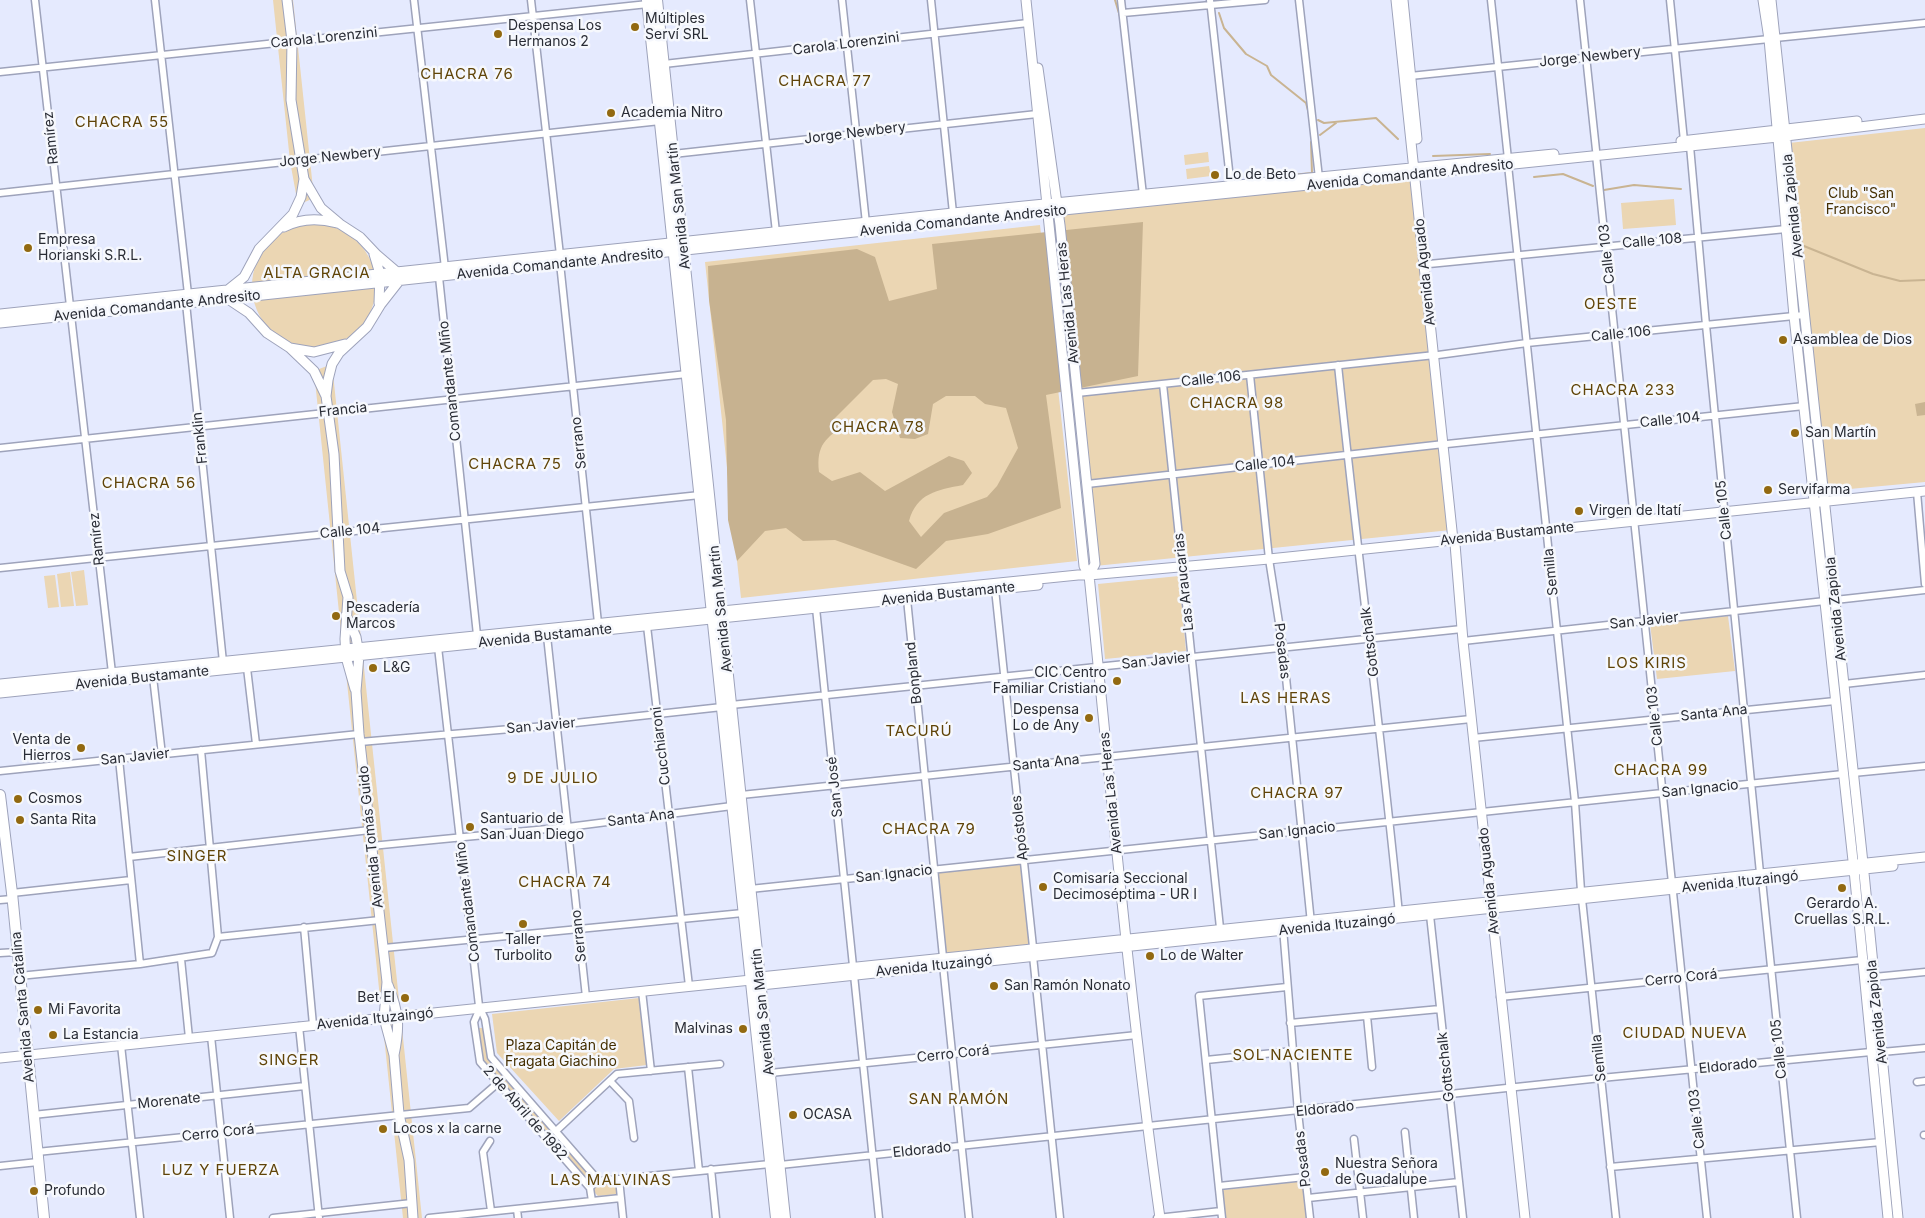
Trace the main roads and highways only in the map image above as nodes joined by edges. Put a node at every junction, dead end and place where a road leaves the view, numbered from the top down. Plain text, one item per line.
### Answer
1 (287, 0) edge
2 (1026, 0) edge
3 (1030, 0) edge
4 (1396, 0) edge
5 (1403, 0) edge
6 (1763, 0) edge
7 (1771, 0) edge
8 (651, 1) edge
9 (1772, 38) junction
10 (1925, 114) edge
11 (1925, 119) edge
12 (1782, 134) junction
13 (1417, 172) junction
14 (304, 179) junction
15 (1231, 190) junction
16 (1053, 208) junction
17 (340, 224) junction
18 (282, 228) junction
19 (1790, 235) junction
20 (368, 246) junction
21 (678, 247) junction
22 (560, 259) junction
23 (250, 268) junction
24 (398, 277) junction
25 (381, 278) junction
26 (248, 292) junction
27 (227, 295) junction
28 (71, 311) junction
29 (0, 314) edge
30 (374, 317) junction
31 (259, 322) junction
32 (0, 323) edge
33 (347, 344) junction
34 (290, 348) junction
35 (1436, 355) junction
36 (326, 396) junction
37 (1921, 491) edge
38 (1824, 502) junction
39 (1814, 503) junction
40 (1455, 541) junction
41 (1090, 576) junction
42 (346, 615) junction
43 (717, 615) junction
44 (358, 651) junction
45 (346, 653) junction
46 (0, 684) edge
47 (32, 685) junction
48 (356, 692) junction
49 (0, 693) edge
50 (727, 706) junction
51 (0, 795) edge
52 (1925, 857) edge
53 (1925, 863) edge
54 (1858, 867) junction
55 (1491, 904) junction
56 (1398, 914) junction
57 (1282, 926) junction
58 (1126, 943) junction
59 (757, 980) junction
60 (387, 982) junction
61 (399, 1017) junction
62 (384, 1018) junction
63 (27, 1055) junction
64 (394, 1055) junction
65 (0, 1058) edge
66 (775, 1164) junction
67 (44, 1218) edge
68 (413, 1218) edge
69 (776, 1218) edge
70 (785, 1218) edge
71 (1160, 1218) edge
72 (1525, 1218) edge
73 (1888, 1218) edge
74 (1898, 1218) edge

1 - 14 main road
2 - 16 main road, Avenida Las Heras
3 - 16 main road, Avenida Las Heras
4 - 13 main road, Avenida Aguado
5 - 13 main road, Avenida Aguado
6 - 9 main road, Avenida Zapiola
7 - 9 main road, Avenida Zapiola
8 - 21 main road, Avenida San Martín
8 - 21 main road, Avenida San Martín
9 - 12 main road, Avenida Zapiola
10 - 12 main road, Avenida Comandante Andresito
11 - 12 main road, Avenida Comandante Andresito
12 - 13 main road, Avenida Comandante Andresito
12 - 19 main road, Avenida Zapiola
12 - 19 main road, Avenida Zapiola
13 - 15 main road, Avenida Comandante Andresito
13 - 15 main road, Avenida Comandante Andresito
13 - 35 main road, Avenida Aguado
13 - 35 main road, Avenida Aguado
14 - 17 main road
14 - 18 main road
15 - 16 main road, Avenida Comandante Andresito
15 - 16 main road, Avenida Comandante Andresito
16 - 21 main road, Avenida Comandante Andresito
16 - 21 main road, Avenida Comandante Andresito
16 - 41 main road, Avenida Las Heras
16 - 41 main road, Avenida Las Heras
17 - 18 main road
17 - 20 main road
18 - 23 main road
19 - 38 main road, Avenida Zapiola
19 - 39 main road, Avenida Zapiola
20 - 24 main road
20 - 25 main road
21 - 22 main road, Avenida Comandante Andresito
21 - 43 main road, Avenida San Martín
21 - 43 main road, Avenida San Martín
22 - 24 main road, Avenida Comandante Andresito
22 - 24 main road, Avenida Comandante Andresito
23 - 26 main road
23 - 27 main road
24 - 25 main road, Avenida Comandante Andresito
24 - 30 main road, Avenida Tomás Guido
25 - 26 main road, Avenida Comandante Andresito
25 - 30 main road, Avenida Tomás Guido
26 - 27 main road, Avenida Comandante Andresito
26 - 31 main road
27 - 28 main road, Avenida Comandante Andresito
27 - 31 main road, Avenida Tomás Guido
28 - 29 main road, Avenida Comandante Andresito
28 - 32 main road, Avenida Comandante Andresito
30 - 33 main road, Avenida Tomás Guido
31 - 34 main road, Avenida Tomás Guido
33 - 34 main road, Avenida Tomás Guido
33 - 36 main road, Avenida Tomás Guido
34 - 36 main road, Avenida Tomás Guido
35 - 40 main road, Avenida Aguado
36 - 42 main road, Avenida Tomás Guido
37 - 38 main road, Avenida Bustamante
38 - 39 main road, Avenida Bustamante
38 - 54 main road, Avenida Zapiola
39 - 40 main road, Avenida Bustamante
39 - 54 main road, Avenida Zapiola
40 - 41 main road, Avenida Bustamante
40 - 55 main road, Avenida Aguado
41 - 43 main road, Avenida Bustamante
41 - 43 main road, Avenida Bustamante
41 - 58 main road, Avenida Las Heras
42 - 44 main road, Avenida Tomás Guido
42 - 45 main road, Avenida Tomás Guido
43 - 44 main road, Avenida Bustamante
43 - 44 main road, Avenida Bustamante
43 - 50 main road, Avenida San Martín
44 - 45 main road, Avenida Bustamante
44 - 48 main road, Avenida Tomás Guido
45 - 47 main road, Avenida Bustamante
45 - 47 main road, Avenida Bustamante
45 - 48 main road, Avenida Tomás Guido
46 - 47 main road, Avenida Bustamante
47 - 49 main road, Avenida Bustamante
48 - 60 main road, Avenida Tomás Guido
50 - 59 main road, Avenida San Martín
50 - 59 main road, Avenida San Martín
51 - 63 main road, Avenida Santa Catalina
52 - 54 main road, Avenida Ituzaingó
53 - 54 main road, Avenida Ituzaingó
54 - 55 main road, Avenida Ituzaingó
54 - 73 main road, Avenida Zapiola
54 - 74 main road, Avenida Zapiola
55 - 56 main road, Avenida Ituzaingó
55 - 56 main road, Avenida Ituzaingó
55 - 72 main road, Avenida Aguado
56 - 57 main road, Avenida Ituzaingó
57 - 58 main road, Avenida Ituzaingó
57 - 58 main road, Avenida Ituzaingó
58 - 59 main road, Avenida Ituzaingó
58 - 71 main road, Avenida Las Heras
59 - 61 main road, Avenida Ituzaingó
59 - 66 main road, Avenida San Martín
59 - 66 main road, Avenida San Martín
60 - 61 main road, Avenida Tomás Guido
60 - 62 main road, Avenida Tomás Guido
61 - 62 main road, Avenida Ituzaingó
61 - 64 main road, Avenida Tomás Guido
62 - 63 main road, Avenida Ituzaingó
62 - 64 main road, Avenida Tomás Guido
63 - 65 main road, Avenida Ituzaingó
63 - 67 main road, Avenida Santa Catalina
64 - 68 main road, Avenida Tomás Guido
66 - 69 main road, Avenida San Martín
66 - 70 main road, Avenida San Martín

